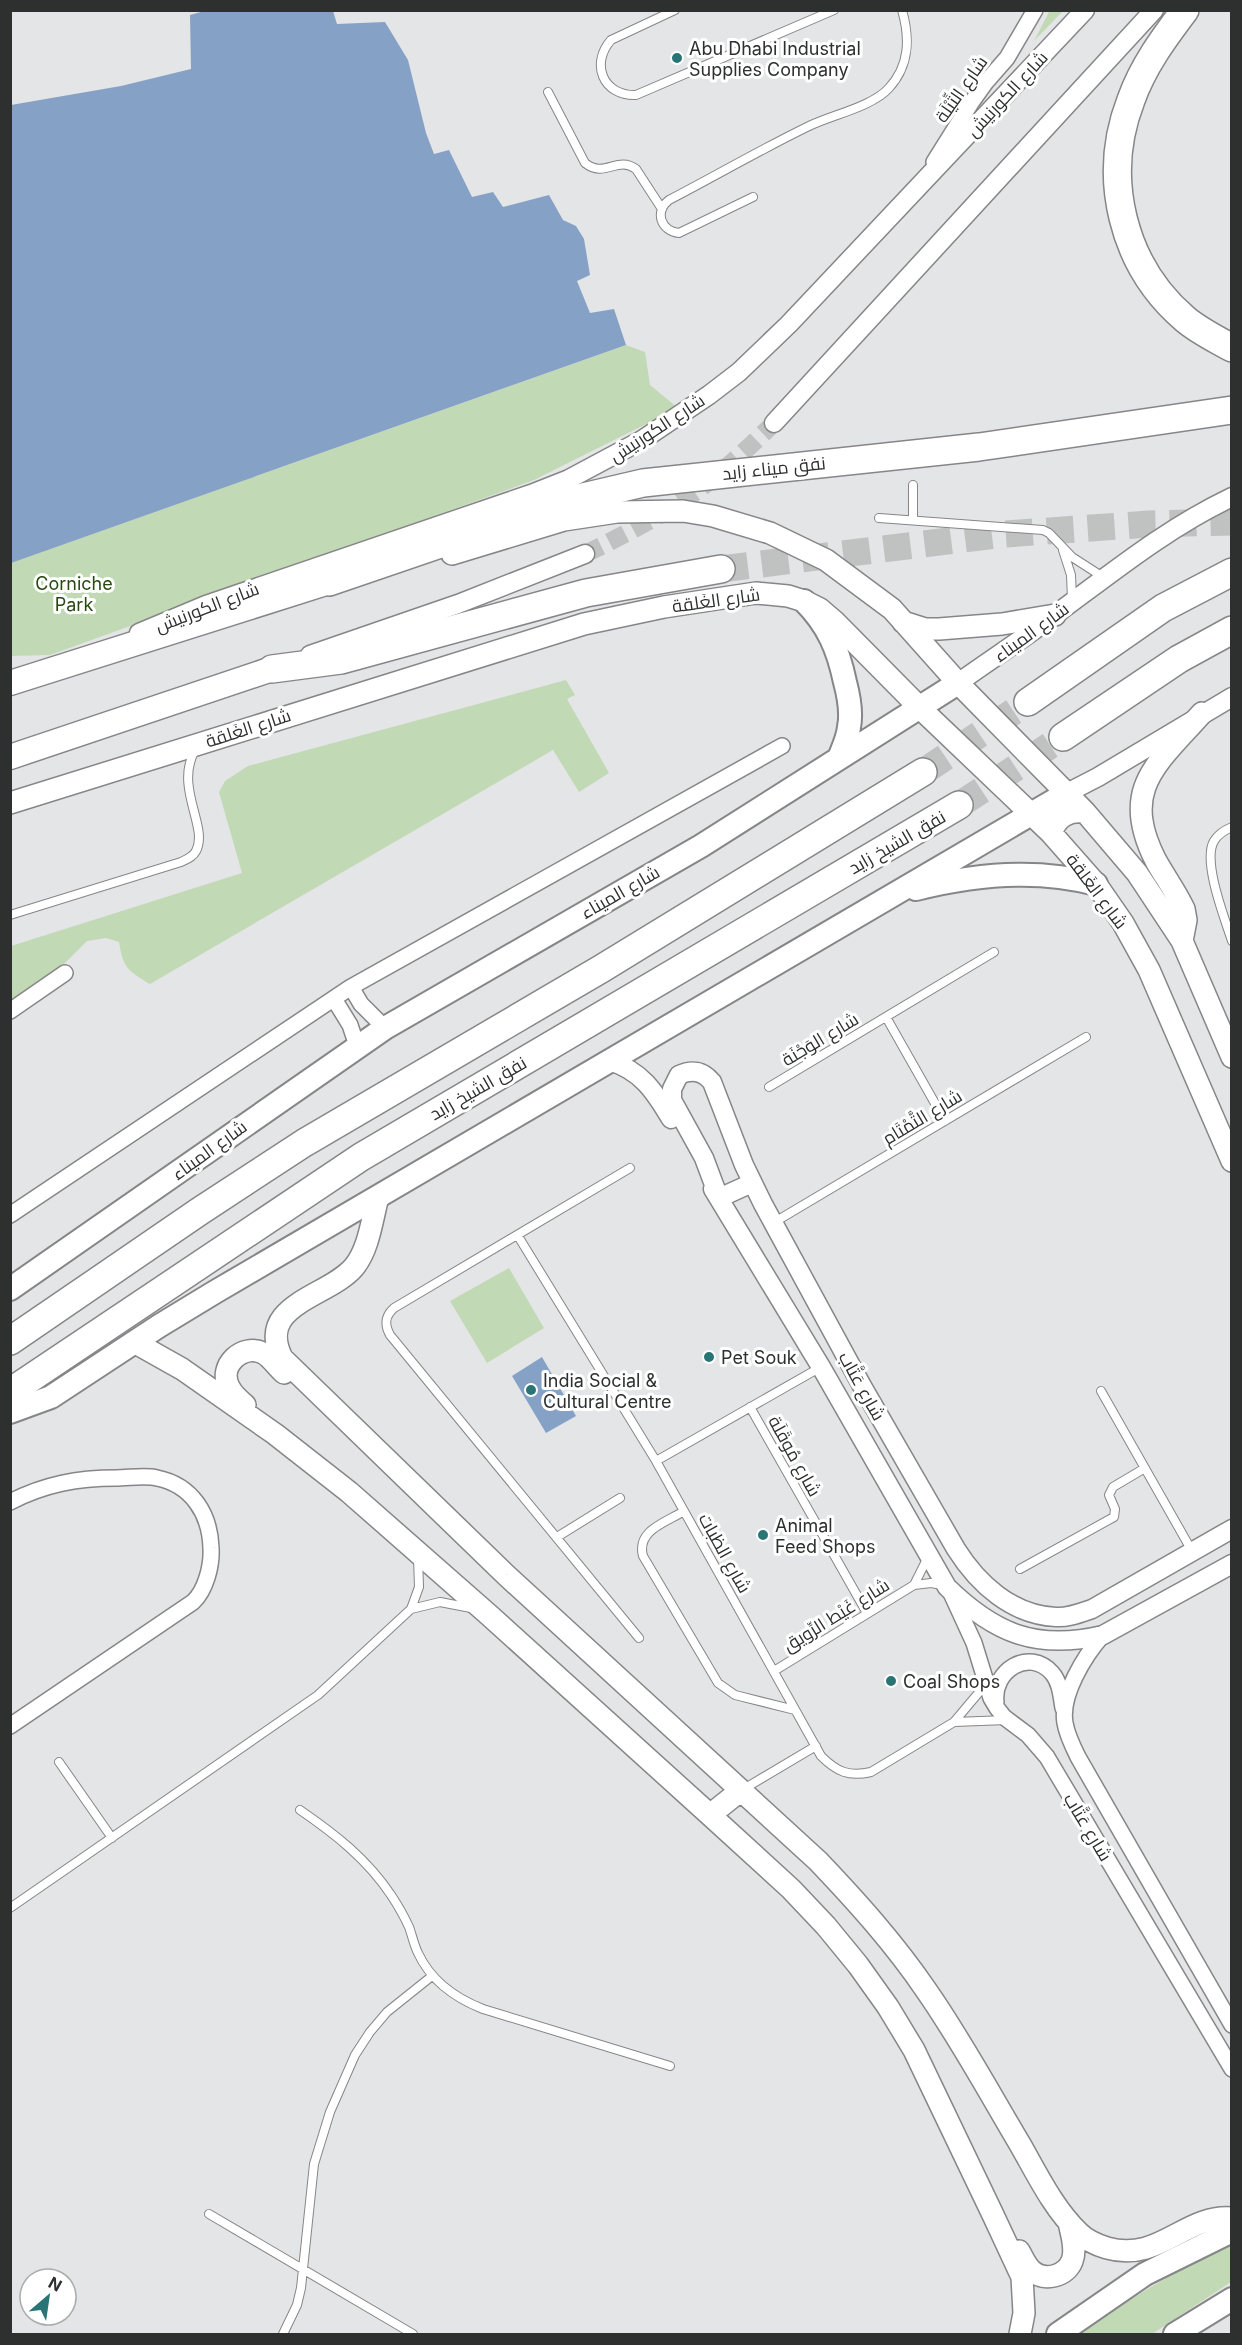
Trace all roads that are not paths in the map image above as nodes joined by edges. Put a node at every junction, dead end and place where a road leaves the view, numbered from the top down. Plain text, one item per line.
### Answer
1 (675, 10) edge
2 (834, 10) edge
3 (902, 10) edge
4 (1035, 10) edge
5 (1085, 10) edge
6 (1154, 10) edge
7 (1185, 10) edge
8 (548, 92) dead end
9 (917, 190) junction
10 (753, 197) dead end
11 (662, 209) junction
12 (1232, 348) edge
13 (1232, 410) edge
14 (774, 423) tunnel mouth
15 (913, 485) dead end
16 (1232, 497) edge
17 (879, 518) dead end
18 (913, 520) junction
19 (1063, 548) junction
20 (585, 554) tunnel mouth
21 (721, 569) tunnel mouth
22 (1232, 572) edge
23 (1104, 578) junction
24 (328, 582) junction
25 (804, 601) junction
26 (1072, 602) junction
27 (1055, 615) junction
28 (903, 622) junction
29 (1232, 630) edge
30 (103, 653) junction
31 (941, 664) junction
32 (272, 669) junction
33 (10, 683) edge
34 (958, 683) junction
35 (1232, 697) edge
36 (913, 701) junction
37 (1028, 702) tunnel mouth
38 (1202, 713) junction
39 (1063, 737) tunnel mouth
40 (199, 744) junction
41 (782, 746) dead end
42 (10, 757) edge
43 (839, 758) junction
44 (923, 772) tunnel mouth
45 (1067, 793) junction
46 (10, 802) edge
47 (959, 806) tunnel mouth
48 (1085, 812) junction
49 (1031, 814) junction
50 (1232, 826) edge
51 (1051, 833) junction
52 (1096, 884) junction
53 (891, 896) junction
54 (10, 915) edge
55 (1232, 941) edge
56 (1182, 942) junction
57 (994, 952) dead end
58 (65, 973) dead end
59 (351, 987) junction
60 (334, 999) junction
61 (10, 1011) edge
62 (886, 1017) junction
63 (385, 1028) junction
64 (1086, 1037) dead end
65 (357, 1046) junction
66 (1231, 1054) edge
67 (609, 1061) junction
68 (769, 1087) dead end
69 (945, 1121) junction
70 (1232, 1161) edge
71 (630, 1168) dead end
72 (752, 1183) junction
73 (378, 1197) junction
74 (719, 1198) junction
75 (10, 1215) edge
76 (773, 1223) junction
77 (518, 1236) junction
78 (10, 1289) edge
79 (10, 1341) edge
80 (134, 1342) junction
81 (820, 1367) junction
82 (1101, 1391) dead end
83 (10, 1392) edge
84 (326, 1401) junction
85 (750, 1407) junction
86 (10, 1412) edge
87 (275, 1434) junction
88 (656, 1461) junction
89 (1145, 1468) junction
90 (620, 1498) dead end
91 (10, 1502) edge
92 (684, 1511) junction
93 (1232, 1529) edge
94 (557, 1537) junction
95 (1193, 1552) junction
96 (418, 1554) junction
97 (929, 1554) junction
98 (1232, 1564) edge
99 (1020, 1569) dead end
100 (914, 1585) junction
101 (948, 1587) junction
102 (411, 1608) junction
103 (867, 1613) junction
104 (489, 1615) junction
105 (1102, 1635) junction
106 (639, 1638) dead end
107 (774, 1671) junction
108 (987, 1683) junction
109 (997, 1708) junction
110 (795, 1710) junction
111 (1064, 1714) junction
112 (1008, 1720) junction
113 (954, 1722) junction
114 (10, 1726) edge
115 (816, 1746) junction
116 (59, 1762) dead end
117 (740, 1791) junction
118 (300, 1810) dead end
119 (710, 1815) junction
120 (112, 1838) junction
121 (10, 1908) edge
122 (432, 1976) junction
123 (1232, 2025) edge
124 (670, 2066) dead end
125 (1232, 2069) edge
126 (209, 2214) dead end
127 (994, 2217) junction
128 (1232, 2218) edge
129 (1069, 2222) junction
130 (1232, 2231) edge
131 (303, 2270) junction
132 (1232, 2299) edge
133 (283, 2334) edge
134 (413, 2334) edge
135 (1020, 2334) edge
136 (1058, 2334) edge
137 (1175, 2334) edge

1 - 2 lane
3 - 11 lane
4 - 9 street, شارع التِّيْلَة
5 - 9 street, شارع الكورنيش
6 - 14 street
7 - 12 highway
8 - 11 lane
9 - 30 street, شارع الكورنيش
10 - 11 lane
13 - 24 highway, نفق ميناء زايد
15 - 18 lane
16 - 23 street, شارع الميناء
17 - 18 lane
18 - 19 lane
19 - 23 lane
19 - 26 lane
20 - 32 street
21 - 32 highway
22 - 37 highway
23 - 26 street, شارع الميناء
24 - 28 main road
24 - 30 highway, شارع الكورنيش
25 - 36 main road, شارع الغَلقة
25 - 40 main road, شارع الغَلقة
25 - 43 main road
26 - 27 street, شارع الميناء
27 - 28 main road
27 - 34 street, شارع الميناء
28 - 31 main road
29 - 39 highway
30 - 33 highway, شارع الكورنيش
31 - 34 main road
31 - 36 main road
32 - 42 highway
34 - 36 main road, شارع الميناء
34 - 45 main road
35 - 38 street
36 - 43 main road, شارع الميناء
36 - 49 main road, شارع الغَلقة
38 - 45 street
38 - 56 main road
40 - 46 main road, شارع الغَلقة
40 - 54 lane
41 - 59 street
43 - 63 main road, شارع الميناء
44 - 79 highway
45 - 48 main road
45 - 49 main road
47 - 83 highway, نفق الشيخ زايد
48 - 51 main road
48 - 56 main road
49 - 51 main road, شارع الغَلقة
49 - 53 main road
50 - 55 lane
51 - 52 main road, شارع الغَلقة
52 - 53 main road
52 - 70 main road, شارع الغَلقة
53 - 67 main road
56 - 66 main road
57 - 62 lane, شارع الوَجْنَة
58 - 61 street
59 - 60 street
59 - 63 street
60 - 65 street
60 - 75 street
62 - 68 lane, شارع الوَجْنَة
62 - 69 lane, شارع الوَجْنَة
63 - 65 main road, شارع الميناء
64 - 69 lane, شارع التَّمْتَام
65 - 78 main road, شارع الميناء
67 - 73 main road
67 - 74 street, شارع عَتَّاب
69 - 76 lane, شارع التَّمْتَام
71 - 77 lane
72 - 74 street
72 - 74 street, شارع عَتَّاب
72 - 76 street, شارع عَتَّاب
73 - 80 main road
73 - 84 main road
74 - 81 street, شارع عَتَّاب
76 - 95 street, شارع عَتَّاب
77 - 88 lane, شارع الظبات
77 - 94 lane
80 - 86 main road
80 - 87 main road
81 - 85 lane
81 - 97 street, شارع عَتَّاب
82 - 89 lane
84 - 87 main road
84 - 117 main road
85 - 88 lane
85 - 103 lane, شارع مُوقَلَة
87 - 96 main road
88 - 92 lane, شارع الظبات
89 - 95 lane
89 - 99 lane
90 - 94 lane
91 - 114 street
92 - 107 lane, شارع الظبات
92 - 110 lane
93 - 95 street, شارع عَتَّاب
94 - 106 lane
96 - 102 lane
96 - 104 main road
97 - 100 lane, شارع غَيْط الرِّويق
97 - 101 street, شارع عَتَّاب
98 - 105 street, شارع عَتَّاب
100 - 101 lane, شارع غَيْط الرِّويق
100 - 103 lane, شارع غَيْط الرِّويق
101 - 105 street, شارع عَتَّاب
101 - 108 street, شارع عَتَّاب
102 - 104 lane
102 - 120 lane
103 - 107 lane, شارع غَيْط الرِّويق
104 - 119 main road
105 - 111 street, شارع عَتَّاب
107 - 110 lane, شارع الظبات
108 - 109 street, شارع عَتَّاب
108 - 113 lane, شارع الظبات
109 - 111 street
109 - 112 street, شارع عَتَّاب
110 - 115 lane, شارع الظبات
111 - 123 street, شارع عَتَّاب
112 - 113 lane, شارع الظبات
112 - 125 street, شارع عَتَّاب
113 - 115 lane, شارع الظبات
115 - 117 lane
116 - 120 lane
117 - 119 main road
117 - 129 main road
118 - 122 lane
119 - 127 main road
120 - 121 lane
122 - 124 lane
122 - 131 lane
126 - 131 lane
127 - 129 main road
127 - 135 main road
128 - 129 main road
130 - 136 main road
131 - 133 lane
131 - 134 lane
132 - 137 main road

